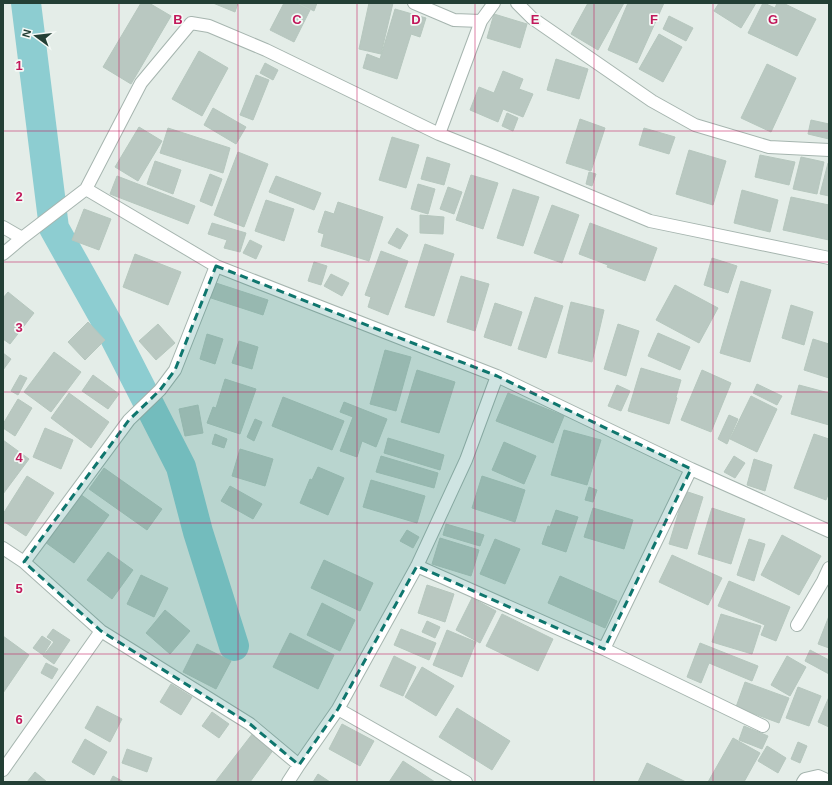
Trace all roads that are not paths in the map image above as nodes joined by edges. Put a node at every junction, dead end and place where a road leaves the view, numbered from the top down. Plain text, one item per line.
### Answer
1 (414, 3) edge
2 (494, 3) edge
3 (517, 3) edge
4 (482, 21) junction
5 (439, 134) junction
6 (829, 150) edge
7 (86, 189) junction
8 (3, 227) edge
9 (22, 238) junction
10 (3, 254) edge
11 (829, 258) edge
12 (216, 266) junction
13 (497, 376) junction
14 (691, 469) junction
15 (829, 531) edge
16 (3, 548) edge
17 (24, 562) junction
18 (417, 566) junction
19 (829, 568) edge
20 (826, 582) edge
21 (797, 625) dead end
22 (101, 631) junction
23 (604, 649) junction
24 (338, 709) junction
25 (764, 726) dead end
26 (298, 765) junction
27 (3, 770) edge
28 (829, 781) edge
29 (288, 782) edge
30 (466, 782) edge
31 (803, 782) edge

1 - 4 street
2 - 4 street
3 - 6 street
4 - 5 street
5 - 7 street
5 - 11 street
7 - 9 street
7 - 12 street
8 - 9 street
9 - 10 street
12 - 13 street
12 - 17 street
13 - 14 street
13 - 18 street
14 - 15 street
14 - 23 street
16 - 17 street
17 - 22 street
18 - 23 street
18 - 24 street
19 - 20 street
20 - 21 street
22 - 26 street
22 - 27 street
23 - 25 street
24 - 26 street
24 - 30 street
26 - 29 street
28 - 31 street

